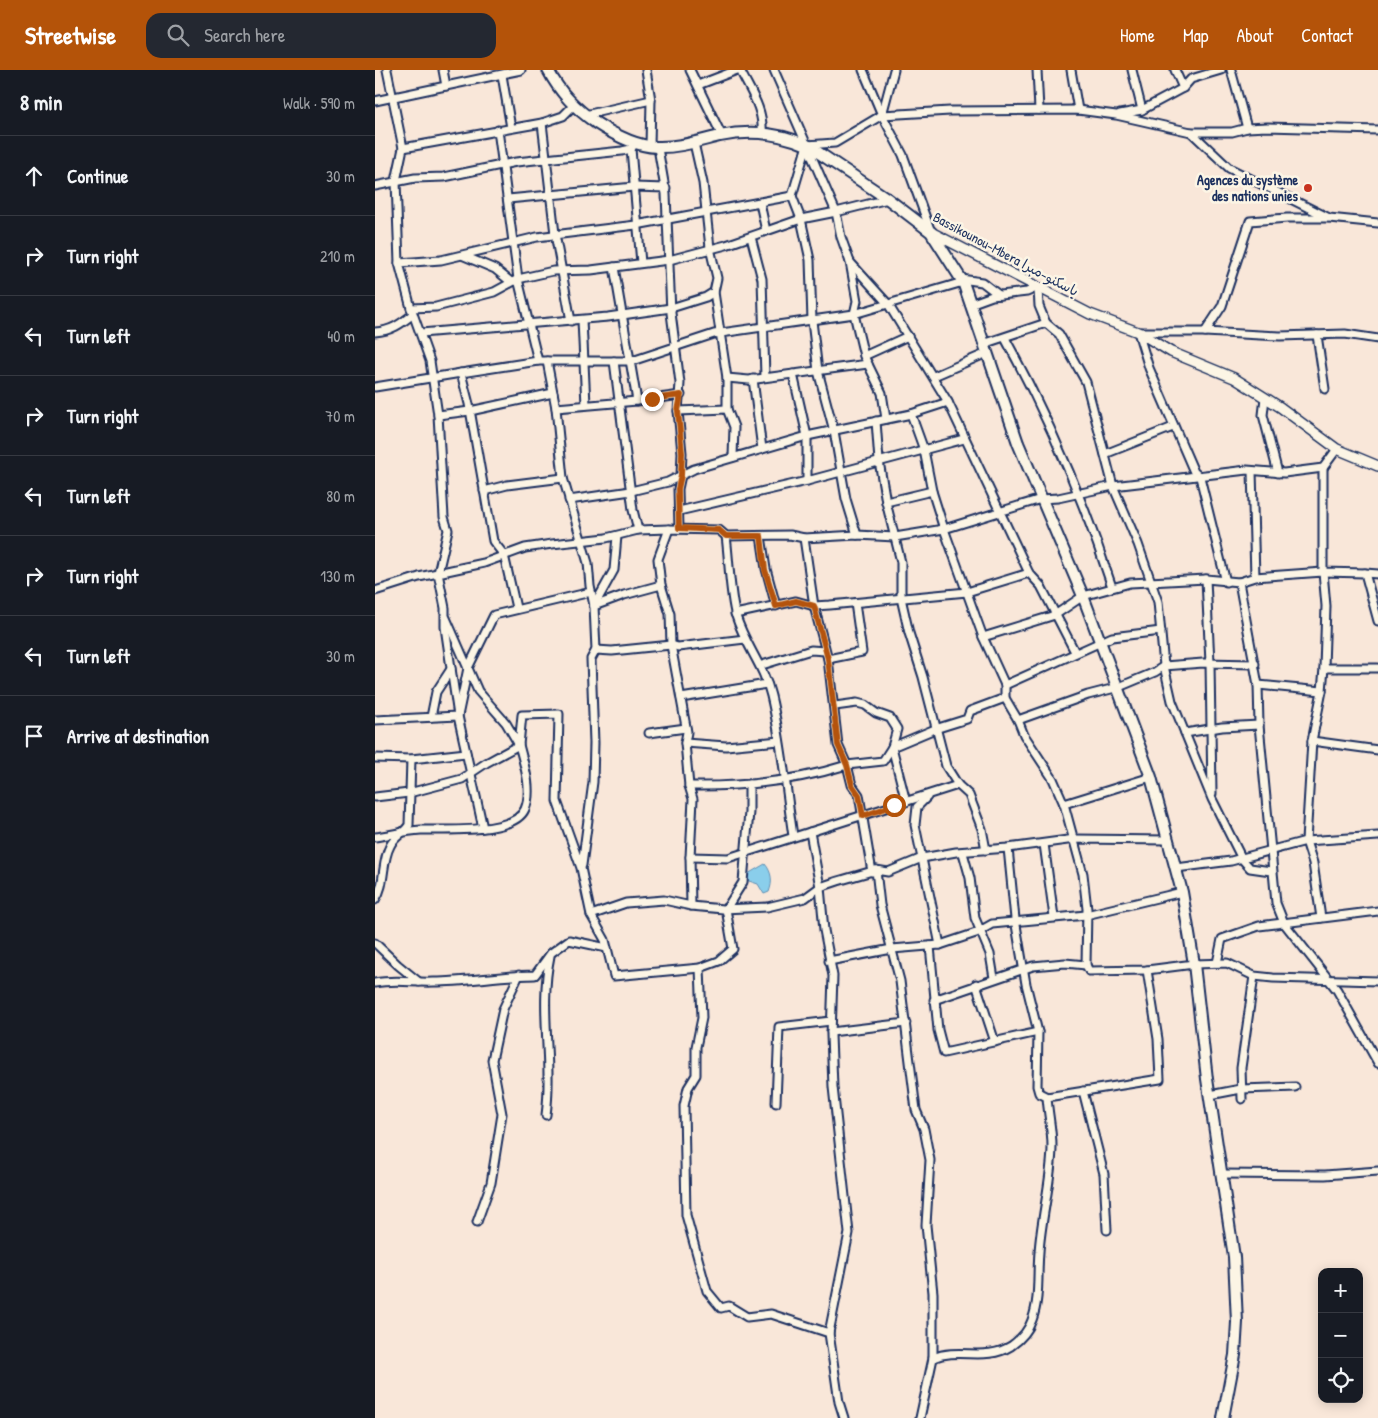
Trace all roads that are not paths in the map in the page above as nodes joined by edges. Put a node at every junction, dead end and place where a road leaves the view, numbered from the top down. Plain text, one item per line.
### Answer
1 (387, 70) edge
2 (443, 70) edge
3 (521, 70) edge
4 (548, 70) edge
5 (646, 70) edge
6 (690, 70) edge
7 (738, 70) edge
8 (774, 70) edge
9 (863, 70) edge
10 (887, 70) edge
11 (894, 70) edge
12 (1037, 70) edge
13 (1071, 70) edge
14 (1132, 70) edge
15 (1175, 70) edge
16 (1221, 70) edge
17 (1231, 70) edge
18 (502, 75) junction
19 (889, 83) junction
20 (699, 85) junction
21 (446, 86) junction
22 (1183, 88) junction
23 (393, 97) junction
24 (651, 100) junction
25 (375, 101) edge
26 (573, 106) junction
27 (1039, 110) junction
28 (1078, 110) junction
29 (1142, 110) junction
30 (585, 115) junction
31 (882, 115) junction
32 (1116, 115) junction
33 (542, 124) junction
34 (511, 128) junction
35 (1247, 128) junction
36 (498, 130) junction
37 (1378, 130) edge
38 (1191, 132) junction
39 (761, 133) junction
40 (723, 136) junction
41 (695, 143) junction
42 (807, 145) junction
43 (633, 146) junction
44 (654, 147) junction
45 (403, 148) junction
46 (546, 161) junction
47 (502, 165) junction
48 (396, 181) junction
49 (375, 186) edge
50 (634, 187) junction
51 (665, 188) junction
52 (550, 196) junction
53 (791, 196) junction
54 (508, 199) junction
55 (888, 199) junction
56 (760, 203) junction
57 (707, 212) junction
58 (836, 212) junction
59 (1329, 218) junction
60 (667, 219) junction
61 (801, 219) junction
62 (1378, 223) edge
63 (636, 226) junction
64 (766, 231) junction
65 (931, 232) junction
66 (555, 234) junction
67 (751, 237) junction
68 (513, 244) junction
69 (710, 248) junction
70 (463, 256) junction
71 (669, 260) junction
72 (850, 262) junction
73 (399, 263) junction
74 (641, 263) junction
75 (614, 267) junction
76 (563, 271) junction
77 (962, 280) junction
78 (515, 281) junction
79 (1037, 288) junction
80 (714, 292) junction
81 (999, 295) junction
82 (888, 304) junction
83 (970, 304) junction
84 (671, 308) junction
85 (412, 311) junction
86 (854, 314) junction
87 (623, 315) junction
88 (582, 320) junction
89 (571, 321) junction
90 (812, 321) junction
91 (529, 323) junction
92 (1046, 323) junction
93 (763, 328) junction
94 (375, 332) edge
95 (1138, 332) junction
96 (1205, 332) junction
97 (421, 333) junction
98 (720, 333) junction
99 (1317, 335) junction
100 (908, 336) junction
101 (1005, 338) junction
102 (1378, 339) edge
103 (675, 347) junction
104 (985, 349) junction
105 (865, 356) junction
106 (538, 361) junction
107 (547, 361) junction
108 (585, 361) junction
109 (613, 361) junction
110 (632, 362) junction
111 (869, 364) junction
112 (818, 371) junction
113 (461, 373) junction
114 (793, 374) junction
115 (933, 376) junction
116 (765, 377) junction
117 (433, 378) junction
118 (727, 378) junction
119 (753, 379) junction
120 (375, 387) edge
121 (1325, 389) dead end
122 (553, 393) junction
123 (681, 395) junction
124 (1265, 398) junction
125 (637, 401) junction
126 (617, 402) junction
127 (948, 402) junction
128 (586, 405) junction
129 (556, 408) junction
130 (727, 409) junction
131 (470, 411) junction
132 (678, 411) junction
133 (911, 414) junction
134 (438, 415) junction
135 (887, 419) junction
136 (876, 421) junction
137 (1173, 426) junction
138 (834, 431) junction
139 (807, 436) junction
140 (964, 439) junction
141 (762, 448) junction
142 (1337, 449) junction
143 (924, 450) junction
144 (1105, 454) junction
145 (733, 457) junction
146 (879, 461) junction
147 (1378, 466) edge
148 (1323, 468) junction
149 (840, 471) junction
150 (1252, 471) junction
151 (1278, 473) junction
152 (681, 475) junction
153 (1200, 476) junction
154 (563, 478) junction
155 (807, 481) junction
156 (1113, 486) junction
157 (484, 491) junction
158 (631, 491) junction
159 (932, 491) junction
160 (1078, 494) junction
161 (1041, 499) junction
162 (569, 500) junction
163 (886, 502) junction
164 (679, 511) junction
165 (1000, 512) junction
166 (679, 528) junction
167 (669, 529) junction
168 (944, 529) junction
169 (638, 530) junction
170 (857, 535) junction
171 (617, 536) junction
172 (726, 536) junction
173 (761, 536) junction
174 (895, 536) junction
175 (804, 538) junction
176 (580, 541) junction
177 (504, 554) junction
178 (1323, 572) junction
179 (1029, 573) junction
180 (1365, 573) junction
181 (438, 574) junction
182 (1378, 574) edge
183 (1255, 577) junction
184 (1206, 579) junction
185 (1150, 580) junction
186 (1226, 582) junction
187 (1239, 582) junction
188 (661, 585) junction
189 (1112, 587) junction
190 (375, 591) edge
191 (591, 592) junction
192 (967, 592) junction
193 (1083, 596) junction
194 (901, 598) junction
195 (855, 602) junction
196 (594, 606) junction
197 (776, 606) junction
198 (814, 606) junction
199 (517, 608) junction
200 (735, 614) junction
201 (1055, 615) junction
202 (445, 616) junction
203 (1378, 621) edge
204 (1161, 631) junction
205 (983, 637) junction
206 (745, 638) junction
207 (1101, 642) junction
208 (671, 645) junction
209 (595, 650) junction
210 (825, 651) junction
211 (1075, 652) junction
212 (828, 659) junction
213 (1210, 663) junction
214 (1255, 664) junction
215 (762, 665) junction
216 (1163, 666) junction
217 (468, 668) junction
218 (1323, 668) junction
219 (1378, 668) edge
220 (451, 669) junction
221 (767, 684) junction
222 (1005, 685) junction
223 (1259, 685) junction
224 (1119, 687) junction
225 (1322, 691) junction
226 (681, 698) junction
227 (1005, 698) junction
228 (835, 706) junction
229 (458, 716) junction
230 (431, 718) junction
231 (375, 720) edge
232 (1019, 720) junction
233 (1259, 725) junction
234 (686, 728) junction
235 (1211, 728) junction
236 (935, 729) junction
237 (649, 733) dead end
238 (1185, 733) junction
239 (779, 740) junction
240 (1312, 741) junction
241 (685, 743) junction
242 (519, 745) junction
243 (893, 747) junction
244 (1378, 750) edge
245 (466, 754) junction
246 (375, 758) edge
247 (411, 759) junction
248 (847, 765) junction
249 (469, 774) junction
250 (1151, 777) junction
251 (787, 779) junction
252 (749, 784) junction
253 (958, 785) junction
254 (689, 786) junction
255 (409, 793) junction
256 (930, 794) junction
257 (375, 797) edge
258 (1212, 799) junction
259 (906, 802) junction
260 (1064, 804) junction
261 (863, 816) junction
262 (483, 828) junction
263 (810, 832) junction
264 (401, 833) junction
265 (793, 836) junction
266 (1378, 836) edge
267 (375, 837) edge
268 (1075, 839) junction
269 (1169, 840) junction
270 (1306, 840) junction
271 (1044, 844) junction
272 (1008, 848) junction
273 (986, 850) junction
274 (1270, 850) junction
275 (746, 851) junction
276 (963, 853) junction
277 (690, 857) junction
278 (921, 858) junction
279 (1242, 859) junction
280 (581, 868) junction
281 (1176, 868) junction
282 (874, 871) junction
283 (1271, 871) junction
284 (820, 887) junction
285 (1182, 892) junction
286 (375, 900) edge
287 (691, 906) junction
288 (726, 909) junction
289 (1378, 911) edge
290 (591, 915) junction
291 (1086, 915) junction
292 (1054, 917) junction
293 (1321, 918) junction
294 (1016, 922) junction
295 (1284, 923) junction
296 (979, 930) junction
297 (375, 943) edge
298 (940, 945) junction
299 (930, 946) junction
300 (607, 948) junction
301 (892, 949) junction
302 (551, 953) junction
303 (829, 961) junction
304 (1217, 963) junction
305 (1195, 964) junction
306 (1086, 965) junction
307 (700, 968) junction
308 (1024, 970) junction
309 (1147, 970) junction
310 (519, 975) junction
311 (1254, 976) junction
312 (1378, 977) edge
313 (994, 978) junction
314 (1330, 980) junction
315 (1378, 981) edge
316 (419, 982) junction
317 (375, 983) edge
318 (976, 984) junction
319 (935, 1000) junction
320 (831, 1021) junction
321 (906, 1023) junction
322 (831, 1032) junction
323 (1038, 1032) junction
324 (995, 1042) junction
325 (1374, 1050) edge
326 (1378, 1063) edge
327 (1295, 1087) dead end
328 (1241, 1089) junction
329 (1083, 1091) junction
330 (1210, 1095) junction
331 (1047, 1097) junction
332 (1242, 1099) dead end
333 (776, 1104) dead end
334 (546, 1115) dead end
335 (1378, 1171) edge
336 (1223, 1174) junction
337 (477, 1222) dead end
338 (1107, 1230) dead end
339 (829, 1333) junction
340 (933, 1358) junction
341 (844, 1418) edge
342 (920, 1418) edge
343 (1223, 1418) edge

1 - 23 street
2 - 21 street
3 - 18 street
4 - 26 main road, Bassikounou-Mbera باسكنو-مبرا
5 - 24 street
6 - 20 street
7 - 20 street
7 - 39 street
8 - 42 street
9 - 31 street
10 - 19 street
11 - 19 street
12 - 27 street
13 - 28 street
14 - 29 street
15 - 22 street
16 - 22 street
17 - 35 street
18 - 21 street
18 - 34 street
19 - 31 street
20 - 40 street
21 - 23 street
22 - 29 street
23 - 25 street
23 - 45 street
24 - 30 street
24 - 44 street
26 - 30 main road, Bassikounou-Mbera باسكنو-مبرا
26 - 33 street
27 - 28 street
27 - 31 street
28 - 32 street
29 - 32 street
30 - 43 main road, Bassikounou-Mbera باسكنو-مبرا
31 - 42 street
31 - 65 street
32 - 38 street
33 - 34 street
33 - 46 street
34 - 36 street
35 - 37 street
35 - 38 street
36 - 45 street
36 - 47 street
38 - 59 street
39 - 40 main road, Bassikounou-Mbera باسكنو-مبرا
39 - 42 main road, Bassikounou-Mbera باسكنو-مبرا
40 - 41 main road, Bassikounou-Mbera باسكنو-مبرا
41 - 44 main road, Bassikounou-Mbera باسكنو-مبرا
41 - 57 street
42 - 53 street
42 - 55 main road, Bassikounou-Mbera باسكنو-مبرا
42 - 58 street
43 - 44 main road, Bassikounou-Mbera باسكنو-مبرا
43 - 46 street
43 - 50 street
44 - 51 street
45 - 48 street
46 - 47 street
46 - 52 street
47 - 48 street
47 - 54 street
48 - 49 street
48 - 73 street
50 - 51 street
50 - 52 street
50 - 63 street
51 - 60 street
52 - 54 street
52 - 66 street
53 - 56 street
53 - 61 street
54 - 68 street
55 - 58 street
55 - 65 main road, Bassikounou-Mbera باسكنو-مبرا
56 - 57 street
56 - 64 street
57 - 60 street
57 - 69 street
58 - 61 street
58 - 72 street
59 - 62 street
59 - 96 street
60 - 63 street
60 - 71 street
61 - 64 street
61 - 90 street
63 - 66 street
63 - 74 street
64 - 67 street
65 - 77 main road
65 - 79 street, Bassikounou-Mbera باسكنو-مبرا
66 - 68 street
66 - 76 street
67 - 69 street
67 - 93 street
68 - 70 street
68 - 78 street
69 - 71 street
69 - 80 street
70 - 73 street
70 - 78 street
71 - 74 street
71 - 84 street
72 - 82 street
72 - 86 street
73 - 85 street
74 - 75 street
75 - 76 street
75 - 87 street
76 - 78 street
76 - 89 street
77 - 81 street
77 - 82 street
77 - 83 main road
78 - 85 street
78 - 91 street
79 - 81 street
79 - 92 street
79 - 95 street, Bassikounou-Mbera باسكنو-مبرا
80 - 84 street
80 - 98 street
81 - 83 street
82 - 86 street
82 - 100 street
83 - 104 main road
84 - 87 street
84 - 103 street
85 - 94 street
85 - 97 street
86 - 90 street
86 - 105 street
87 - 88 street
87 - 110 street
88 - 89 street
88 - 108 street
89 - 91 street
90 - 93 street
90 - 112 street
91 - 97 street
91 - 106 street
92 - 101 street
92 - 144 street
93 - 98 street
93 - 116 street
95 - 96 street
95 - 124 street, Bassikounou-Mbera باسكنو-مبرا
95 - 137 street
96 - 99 street
97 - 117 street
98 - 103 street
98 - 118 street
99 - 102 street
99 - 121 street
100 - 105 street
100 - 115 street
101 - 104 street
101 - 160 street
103 - 110 street
103 - 123 street
104 - 115 street
104 - 161 main road
105 - 111 street
106 - 107 street
106 - 113 street
107 - 108 street
107 - 122 street
108 - 109 street
108 - 128 street
109 - 110 street
109 - 126 street
110 - 125 street
111 - 112 street
111 - 135 street
112 - 114 street
112 - 138 street
113 - 117 street
113 - 131 street
114 - 116 street
114 - 139 street
115 - 127 street
116 - 119 street
117 - 120 street
117 - 134 street
118 - 119 street
118 - 130 street
119 - 141 street
122 - 129 street
122 - 131 street
123 - 125 street
123 - 132 street
124 - 142 street, Bassikounou-Mbera باسكنو-مبرا
124 - 151 street
125 - 126 street
126 - 128 street
126 - 158 street
127 - 133 street
127 - 140 street
128 - 129 street
129 - 154 street
130 - 132 street
130 - 145 street
131 - 134 street
131 - 157 street
132 - 152 street
133 - 135 street
133 - 143 street
134 - 181 street
135 - 136 street
136 - 138 street
136 - 146 street
137 - 144 street
137 - 153 street
138 - 139 street
138 - 149 street
139 - 141 street
139 - 155 street
140 - 143 street
140 - 165 street
141 - 145 street
142 - 147 street, Bassikounou-Mbera باسكنو-مبرا
142 - 148 street
143 - 146 street
143 - 159 street
144 - 156 street
145 - 152 street
146 - 149 street
146 - 163 street
148 - 151 street
148 - 178 street
149 - 155 street
149 - 170 street
150 - 151 street
150 - 153 street
150 - 183 street
152 - 158 street
152 - 164 street
153 - 156 street
153 - 186 street
154 - 157 street
154 - 162 street
155 - 164 street
156 - 160 street
156 - 185 street
157 - 177 street
158 - 162 street
158 - 169 street
159 - 163 street
159 - 168 street
160 - 161 street
160 - 189 street
161 - 165 street
161 - 193 main road
162 - 176 street
163 - 174 street
164 - 166 street
165 - 168 street
165 - 179 street
166 - 167 street
166 - 172 street
167 - 169 street
167 - 188 street
168 - 174 street
168 - 192 street
169 - 171 street
170 - 174 street
170 - 175 street
171 - 176 street
171 - 196 street
172 - 173 street
172 - 200 street
173 - 175 street
173 - 197 street
174 - 194 street
175 - 198 street
176 - 177 street
176 - 191 street
177 - 181 street
177 - 199 street
178 - 180 street
178 - 183 street
178 - 218 street
179 - 192 street
179 - 201 street
180 - 182 street
180 - 203 street
181 - 190 street
181 - 202 street
183 - 187 street
184 - 185 street
184 - 186 street
184 - 213 street
185 - 189 street
185 - 204 street
186 - 187 street
187 - 214 street
188 - 196 street
188 - 208 street
189 - 193 street
191 - 196 street
191 - 199 street
192 - 194 street
192 - 205 street
193 - 201 street
193 - 207 main road
194 - 195 street
194 - 236 street
195 - 198 street
195 - 212 street
196 - 209 street
197 - 198 street
197 - 200 street
198 - 210 street
199 - 217 street
200 - 206 street
201 - 205 street
201 - 211 street
202 - 217 street
202 - 220 street
204 - 207 street
204 - 216 street
205 - 222 street
206 - 208 street
206 - 215 street
207 - 211 street
207 - 224 main road
208 - 209 street
208 - 226 street
209 - 280 street
210 - 212 street
210 - 215 street
211 - 222 street
212 - 228 street
213 - 214 street
213 - 216 street
213 - 235 street
214 - 223 street
215 - 221 street
216 - 224 street
216 - 238 street
217 - 229 street
217 - 242 street
218 - 219 street
218 - 225 street
220 - 229 street
220 - 230 street
221 - 226 street
221 - 239 street
222 - 227 street
223 - 225 street
223 - 233 street
224 - 232 street
224 - 250 main road
225 - 240 street
226 - 234 street
227 - 232 street
227 - 236 street
228 - 243 street
228 - 248 street
229 - 230 street
229 - 245 street
230 - 231 street
232 - 260 street
233 - 235 street
233 - 274 street
234 - 237 street
234 - 241 street
235 - 238 street
235 - 258 street
236 - 243 street
236 - 253 street
238 - 258 street
239 - 241 street
239 - 251 street
240 - 244 street
240 - 270 street
241 - 254 street
242 - 249 street
242 - 262 street
242 - 280 street
243 - 248 street
243 - 259 street
245 - 247 street
245 - 249 street
246 - 247 street
247 - 255 street
248 - 251 street
248 - 261 street
249 - 255 street
249 - 262 street
250 - 260 street
250 - 269 main road
251 - 252 street
251 - 265 street
252 - 254 street
252 - 275 street
253 - 256 street
253 - 273 street
254 - 277 street
255 - 257 street
255 - 264 street
256 - 259 street
256 - 278 street
258 - 279 street
259 - 261 street
260 - 268 street
261 - 263 street
261 - 282 street
262 - 264 street
263 - 265 street
263 - 284 street
264 - 267 street
264 - 286 street
265 - 275 street
266 - 270 street
268 - 269 street
268 - 271 street
268 - 291 street
269 - 281 main road
270 - 274 street
270 - 293 street
271 - 272 street
271 - 292 street
272 - 273 street
272 - 294 street
273 - 276 street
274 - 279 street
274 - 283 street
275 - 277 street
275 - 288 street
276 - 278 street
276 - 296 street
277 - 287 street
278 - 282 street
278 - 298 street
279 - 281 street
279 - 283 street
280 - 290 street
281 - 285 main road
282 - 284 street
282 - 301 street
283 - 295 street
284 - 288 street
284 - 303 street
285 - 291 street
285 - 305 main road
287 - 288 street
287 - 290 street
288 - 307 street
289 - 293 street
290 - 300 street
291 - 292 street
291 - 306 street
292 - 294 street
293 - 295 street
294 - 296 street
294 - 308 street
295 - 304 street
295 - 314 street
296 - 298 street
296 - 313 street
297 - 316 street
298 - 299 street
299 - 301 street
299 - 319 street
300 - 302 street
300 - 307 street
301 - 303 street
301 - 321 street
302 - 310 street
302 - 334 street
303 - 320 street
304 - 305 street
304 - 311 street
305 - 309 street
305 - 330 main road
306 - 308 street
306 - 309 street
307 - 339 street
308 - 313 street
308 - 323 street
309 - 329 street
310 - 316 street
310 - 337 street
311 - 314 street
311 - 328 street
312 - 315 street
313 - 318 street
314 - 315 street
314 - 325 street
316 - 317 street
318 - 319 street
318 - 324 street
319 - 324 street
320 - 322 street
320 - 333 street
321 - 322 street
321 - 340 street
322 - 339 street
323 - 324 street
323 - 331 street
325 - 326 street
327 - 328 street
328 - 330 street
328 - 332 street
329 - 331 street
329 - 338 street
330 - 336 main road
331 - 340 street
335 - 336 street
336 - 343 main road
339 - 341 street
340 - 342 street

